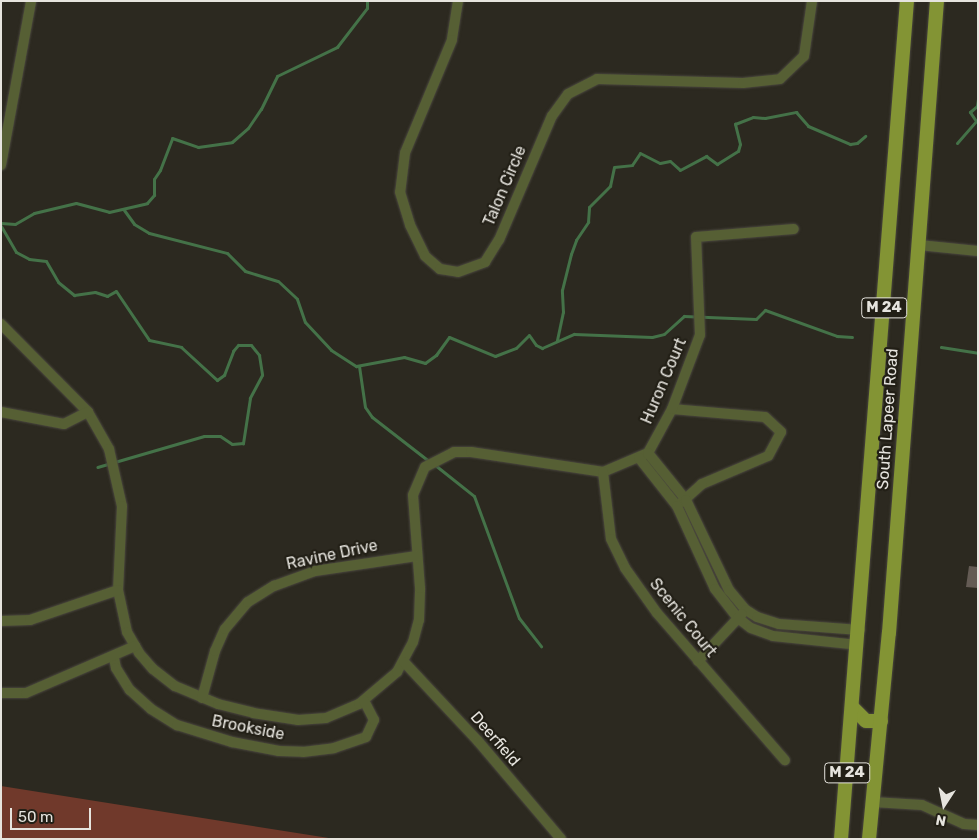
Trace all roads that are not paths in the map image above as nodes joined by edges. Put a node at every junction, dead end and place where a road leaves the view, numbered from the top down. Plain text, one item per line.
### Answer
1 (31, 1) edge
2 (458, 1) edge
3 (812, 1) edge
4 (907, 1) edge
5 (937, 1) edge
6 (1, 166) edge
7 (794, 229) dead end
8 (919, 245) junction
9 (978, 251) edge
10 (2, 328) edge
11 (672, 409) junction
12 (1, 412) edge
13 (88, 412) junction
14 (648, 453) junction
15 (639, 458) junction
16 (603, 472) junction
17 (681, 503) junction
18 (417, 556) junction
19 (118, 590) junction
20 (746, 610) junction
21 (738, 618) junction
22 (1, 621) edge
23 (860, 630) junction
24 (858, 645) junction
25 (135, 646) junction
26 (114, 658) junction
27 (698, 661) junction
28 (404, 662) junction
29 (1, 693) edge
30 (202, 698) junction
31 (364, 700) junction
32 (853, 708) junction
33 (881, 721) junction
34 (785, 760) dead end
35 (873, 802) junction
36 (978, 825) edge
37 (561, 839) edge
38 (841, 839) edge
39 (870, 839) edge

1 - 6 street
2 - 3 street, Talon Circle
4 - 23 main road, South Lapeer Road / M 24
5 - 8 main road, South Lapeer Road / M 24
7 - 11 street, Huron Court
8 - 9 street
8 - 33 main road, South Lapeer Road / M 24
10 - 13 street
11 - 14 street, Huron Court
11 - 17 street
12 - 13 street
13 - 19 street
14 - 15 street
14 - 17 street
15 - 16 street
15 - 17 street
16 - 18 street
16 - 27 street, Scenic Court
17 - 20 street
17 - 21 street
18 - 28 street
18 - 30 street, Ravine Drive
19 - 22 street
19 - 25 street
20 - 21 street
20 - 23 street
21 - 24 street
21 - 27 street
23 - 24 main road, South Lapeer Road / M 24
24 - 32 main road, South Lapeer Road / M 24
25 - 26 street
25 - 30 street
26 - 29 street
26 - 31 street, Brookside
27 - 34 street, Scenic Court
28 - 31 street
28 - 37 street, Deerfield
30 - 31 street
32 - 33 main road
32 - 38 main road, South Lapeer Road / M 24
33 - 35 main road, South Lapeer Road / M 24
35 - 36 street
35 - 39 main road, South Lapeer Road / M 24

